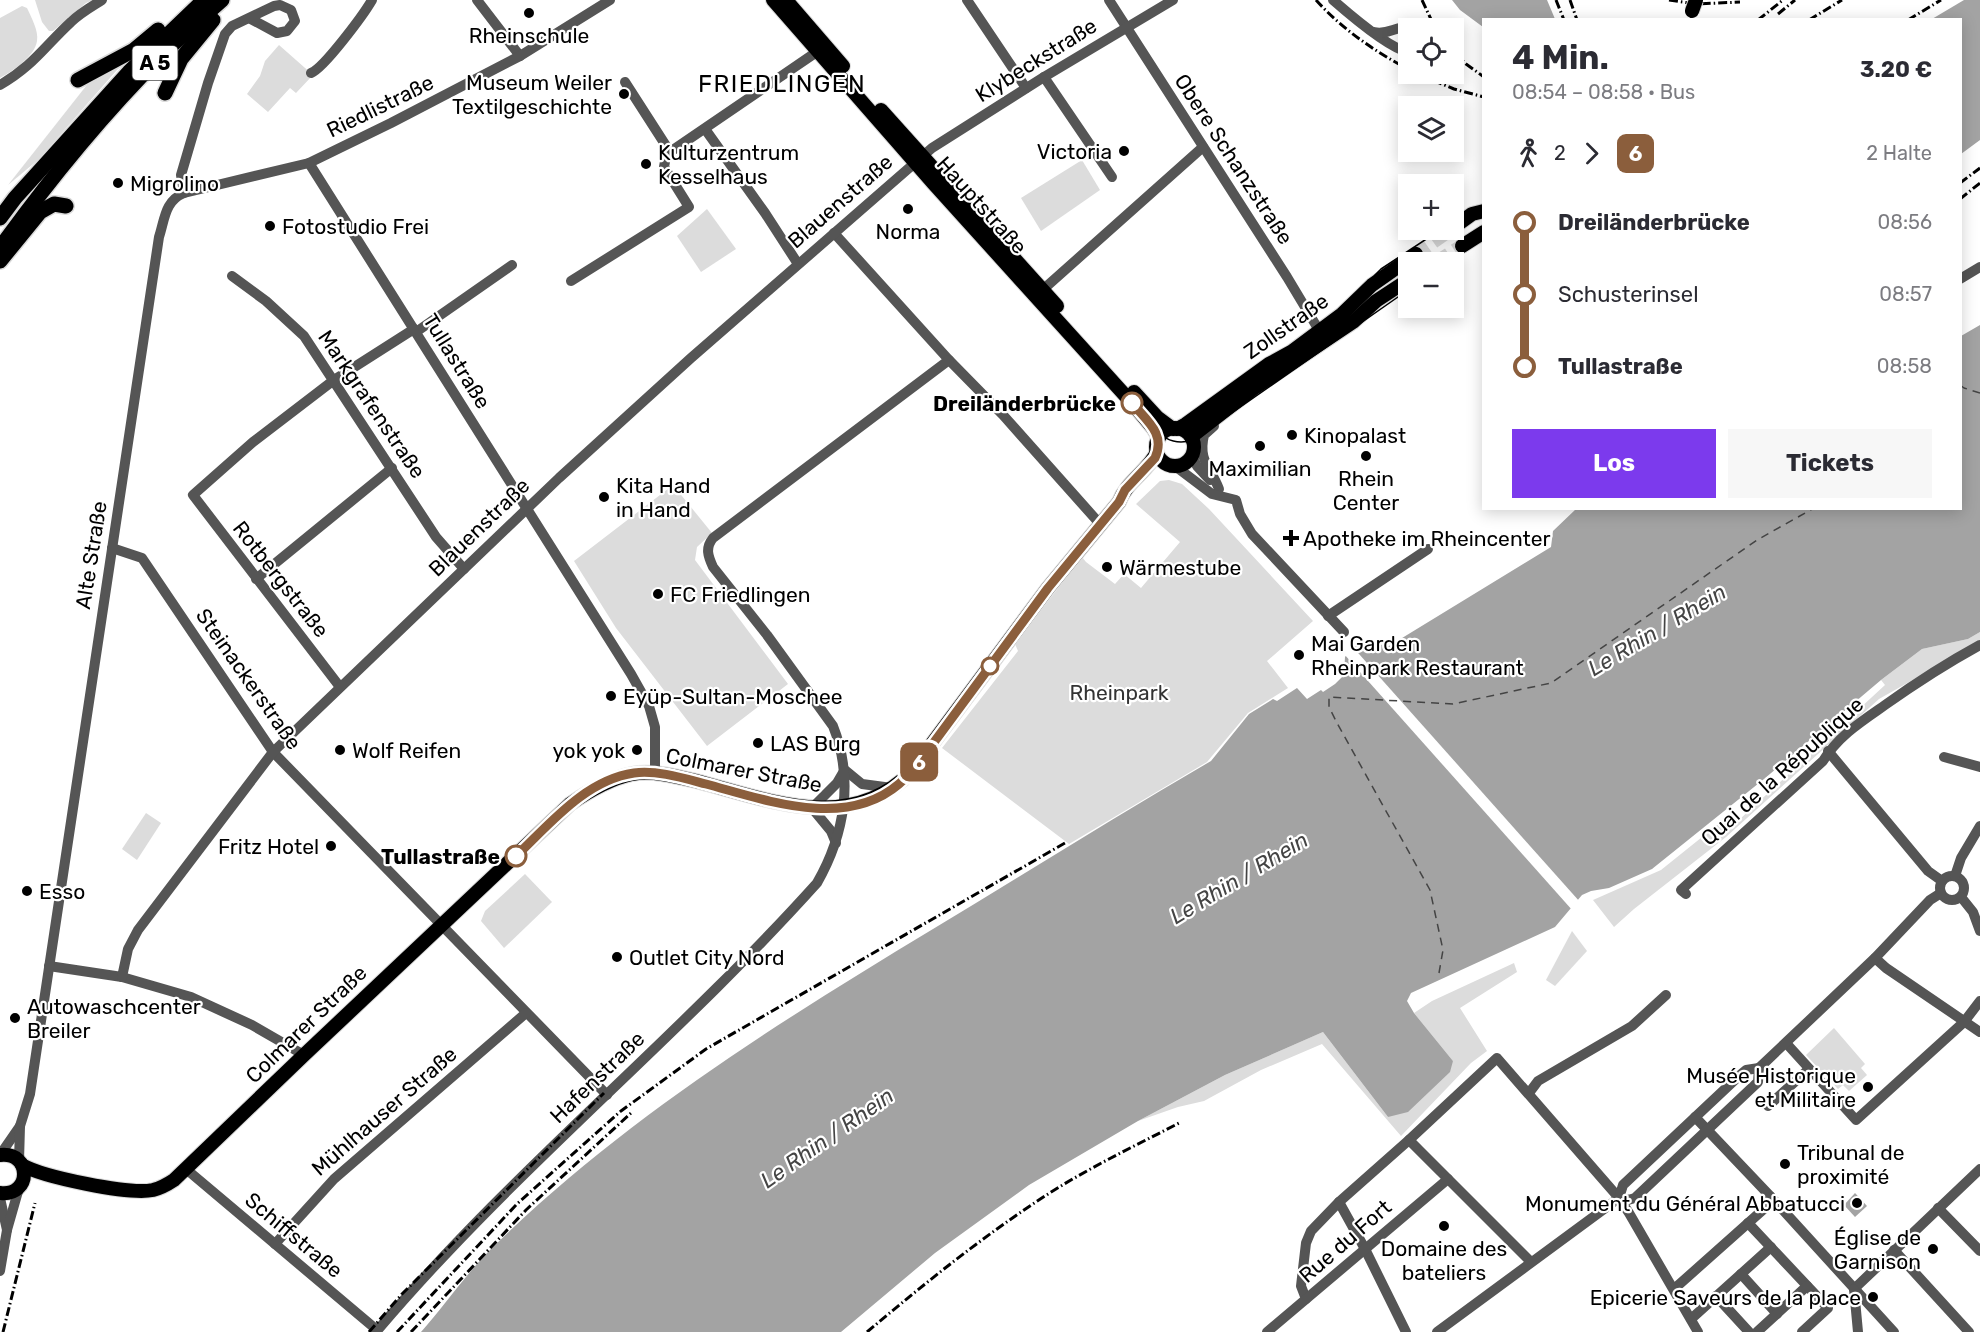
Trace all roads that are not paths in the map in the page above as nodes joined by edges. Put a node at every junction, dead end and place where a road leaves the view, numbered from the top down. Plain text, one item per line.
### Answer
1 (102, 0) edge
2 (192, 0) edge
3 (204, 0) edge
4 (222, 0) edge
5 (231, 0) edge
6 (372, 0) edge
7 (477, 0) edge
8 (610, 0) edge
9 (773, 0) edge
10 (786, 0) edge
11 (967, 0) edge
12 (1109, 0) edge
13 (1173, 0) edge
14 (1333, 0) edge
15 (1696, 0) edge
16 (249, 18) dead end
17 (1689, 18) edge
18 (1127, 28) junction
19 (1398, 29) edge
20 (1371, 30) junction
21 (822, 48) junction
22 (1398, 48) edge
23 (520, 56) junction
24 (311, 73) dead end
25 (1044, 77) junction
26 (78, 80) dead end
27 (625, 82) dead end
28 (0, 85) edge
29 (1026, 88) junction
30 (165, 93) dead end
31 (705, 129) junction
32 (1203, 147) junction
33 (670, 152) junction
34 (919, 159) junction
35 (309, 163) junction
36 (43, 167) junction
37 (1112, 177) dead end
38 (184, 193) junction
39 (0, 206) edge
40 (66, 206) dead end
41 (1482, 212) edge
42 (0, 218) edge
43 (1464, 220) edge
44 (0, 232) edge
45 (834, 232) junction
46 (1482, 233) edge
47 (1462, 246) tunnel mouth
48 (0, 248) edge
49 (0, 261) edge
50 (798, 264) junction
51 (512, 265) dead end
52 (1398, 267) edge
53 (1980, 267) edge
54 (232, 276) dead end
55 (1962, 278) edge
56 (571, 281) dead end
57 (1398, 287) edge
58 (1039, 293) junction
59 (415, 331) junction
60 (1322, 336) junction
61 (949, 360) junction
62 (334, 380) junction
63 (1222, 412) junction
64 (1175, 429) junction
65 (1191, 437) junction
66 (1164, 454) junction
67 (1192, 456) junction
68 (392, 468) junction
69 (1219, 489) junction
70 (1233, 500) junction
71 (526, 509) junction
72 (1100, 524) junction
73 (112, 548) junction
74 (1428, 549) dead end
75 (464, 568) junction
76 (256, 579) junction
77 (1328, 616) junction
78 (1344, 632) dead end
79 (1980, 645) edge
80 (340, 687) junction
81 (273, 752) junction
82 (1828, 752) junction
83 (1944, 757) dead end
84 (1980, 767) edge
85 (844, 771) junction
86 (655, 774) junction
87 (893, 788) junction
88 (843, 807) junction
89 (812, 808) junction
90 (1980, 826) edge
91 (836, 844) junction
92 (1955, 876) junction
93 (1942, 881) junction
94 (1941, 893) junction
95 (1686, 894) dead end
96 (1961, 897) junction
97 (441, 927) junction
98 (1980, 931) edge
99 (1875, 958) junction
100 (49, 966) junction
101 (122, 977) junction
102 (1666, 995) dead end
103 (1980, 1001) edge
104 (526, 1013) junction
105 (1964, 1022) junction
106 (1980, 1032) edge
107 (1786, 1043) junction
108 (304, 1055) junction
109 (1759, 1068) junction
110 (1809, 1069) junction
111 (1529, 1093) junction
112 (607, 1095) junction
113 (1768, 1106) dead end
114 (1695, 1117) junction
115 (20, 1126) junction
116 (1707, 1130) junction
117 (1409, 1140) junction
118 (0, 1155) edge
119 (20, 1163) junction
120 (186, 1169) junction
121 (1980, 1169) edge
122 (54, 1178) junction
123 (1448, 1179) junction
124 (20, 1187) junction
125 (0, 1193) edge
126 (1777, 1196) junction
127 (0, 1198) edge
128 (1619, 1198) junction
129 (1339, 1202) junction
130 (1938, 1208) junction
131 (1748, 1222) junction
132 (7, 1230) junction
133 (274, 1244) junction
134 (1771, 1247) junction
135 (1365, 1249) junction
136 (1894, 1250) junction
137 (1980, 1251) edge
138 (1531, 1262) junction
139 (0, 1271) edge
140 (1741, 1274) junction
141 (1807, 1286) junction
142 (1674, 1289) junction
143 (1854, 1289) junction
144 (1716, 1296) junction
145 (1306, 1299) junction
146 (1777, 1314) junction
147 (1691, 1319) junction
148 (376, 1331) edge
149 (1267, 1332) edge
150 (1406, 1332) edge
151 (1437, 1332) edge
152 (1698, 1332) edge
153 (1749, 1332) edge
154 (1757, 1332) edge
155 (1802, 1332) edge
156 (1858, 1332) edge
157 (1894, 1332) edge
158 (1969, 1332) edge

1 - 28 street
2 - 26 highway
3 - 36 highway, A 5
4 - 48 highway, A 5
5 - 30 highway
6 - 24 street
7 - 23 street
8 - 23 street, Riedlistraße
9 - 21 main road, Hauptstraße
10 - 21 main road, Hauptstraße
11 - 29 street
12 - 18 street, Obere Schanzstraße
13 - 18 street, Klybeckstraße
14 - 20 street
15 - 17 main road, bridge
16 - 38 street
18 - 25 street, Klybeckstraße
18 - 32 street, Obere Schanzstraße
19 - 20 street
20 - 22 street
21 - 31 street
21 - 34 main road, Hauptstraße
23 - 35 street, Riedlistraße
25 - 29 street, Klybeckstraße
25 - 37 street
27 - 33 street
29 - 34 street, Klybeckstraße
31 - 33 street
31 - 50 street
32 - 58 street
32 - 60 street, Obere Schanzstraße
33 - 56 street
34 - 45 street, Blauenstraße
34 - 58 main road, Hauptstraße
35 - 38 street, Riedlistraße
35 - 59 street, Tullastraße
36 - 39 highway, A 5
36 - 42 highway, A 5
36 - 44 highway, A 5
38 - 73 street, Alte Straße
40 - 49 highway
41 - 43 main road
45 - 50 street, Blauenstraße
45 - 61 street
46 - 47 main road
50 - 71 street, Blauenstraße
51 - 59 street
52 - 60 main road, Zollstraße
53 - 55 street
54 - 62 street, Markgrafenstraße
57 - 60 main road, Zollstraße
58 - 64 main road, Hauptstraße
58 - 66 main road, Hauptstraße
59 - 62 street
59 - 71 street, Tullastraße
60 - 63 main road, Zollstraße
60 - 64 main road, Zollstraße
61 - 72 street
61 - 85 street, Hafenstraße
62 - 68 street, Markgrafenstraße
62 - 76 street, Rotbergstraße
63 - 65 main road, Zollstraße
63 - 69 street
64 - 65 main road, Hauptstraße
64 - 66 main road
65 - 67 main road
66 - 67 main road
66 - 70 street, Hauptstraße
66 - 72 main road, Colmarer Straße
67 - 69 street
68 - 75 street, Markgrafenstraße
68 - 76 street
69 - 70 street
70 - 77 street
71 - 75 street, Blauenstraße
71 - 86 street, Tullastraße
72 - 87 main road, Colmarer Straße
73 - 81 street, Steinackerstraße
73 - 100 street, Alte Straße
74 - 77 street
75 - 80 street, Blauenstraße
76 - 80 street, Rotbergstraße
77 - 78 street
79 - 82 street, Quai de la République
80 - 81 street, Blauenstraße
81 - 97 street, Steinackerstraße
81 - 101 street, Blauenstraße
82 - 93 street
82 - 95 street, Quai de la République
83 - 84 street
85 - 87 street
85 - 88 street, Hafenstraße
85 - 89 street
86 - 89 main road, Colmarer Straße
86 - 97 main road, Colmarer Straße
87 - 88 main road, Colmarer Straße
88 - 89 main road, Colmarer Straße
88 - 91 street, Hafenstraße
89 - 91 street
90 - 92 street
91 - 112 street, Hafenstraße
92 - 93 street
92 - 96 street
93 - 94 street
94 - 96 street
94 - 99 street
96 - 98 street
97 - 104 street, Steinackerstraße
97 - 108 main road, Colmarer Straße
99 - 105 street
99 - 107 street
100 - 101 street
100 - 115 street, Alte Straße
101 - 108 street
102 - 111 street
103 - 105 street
104 - 112 street, Steinackerstraße
104 - 133 street, Mühlhauser Straße
105 - 106 street
105 - 110 street
107 - 109 street
107 - 110 street
108 - 120 main road, Colmarer Straße
109 - 114 street
109 - 116 street
110 - 113 street
111 - 117 street
111 - 128 street
112 - 148 street, Hafenstraße
114 - 116 street
114 - 128 street
115 - 118 street, Alte Straße
115 - 119 street, Alte Straße
116 - 126 street
116 - 128 street
117 - 123 street
117 - 129 street
118 - 119 main road, Colmarer Straße
119 - 122 main road, Colmarer Straße
119 - 124 main road
120 - 122 main road, Colmarer Straße
120 - 133 street, Schiffstraße
121 - 130 street
122 - 124 main road, Colmarer Straße
123 - 135 street, Rue du Fort
123 - 138 street
124 - 125 main road, Colmarer Straße
124 - 132 street
126 - 131 street
126 - 143 street
127 - 132 street
128 - 138 street
128 - 142 street
129 - 135 street
129 - 145 street
130 - 136 street
130 - 137 street
131 - 134 street
131 - 142 street
132 - 139 street
133 - 148 street, Schiffstraße
134 - 140 street
134 - 141 street
135 - 145 street, Rue du Fort
135 - 150 street
136 - 143 street
136 - 158 street
138 - 151 street
140 - 144 street
140 - 146 street
141 - 146 street
141 - 155 street
142 - 147 street
143 - 156 street
143 - 157 street
144 - 147 street
144 - 153 street
145 - 149 street, Rue du Fort
146 - 154 street
147 - 152 street

